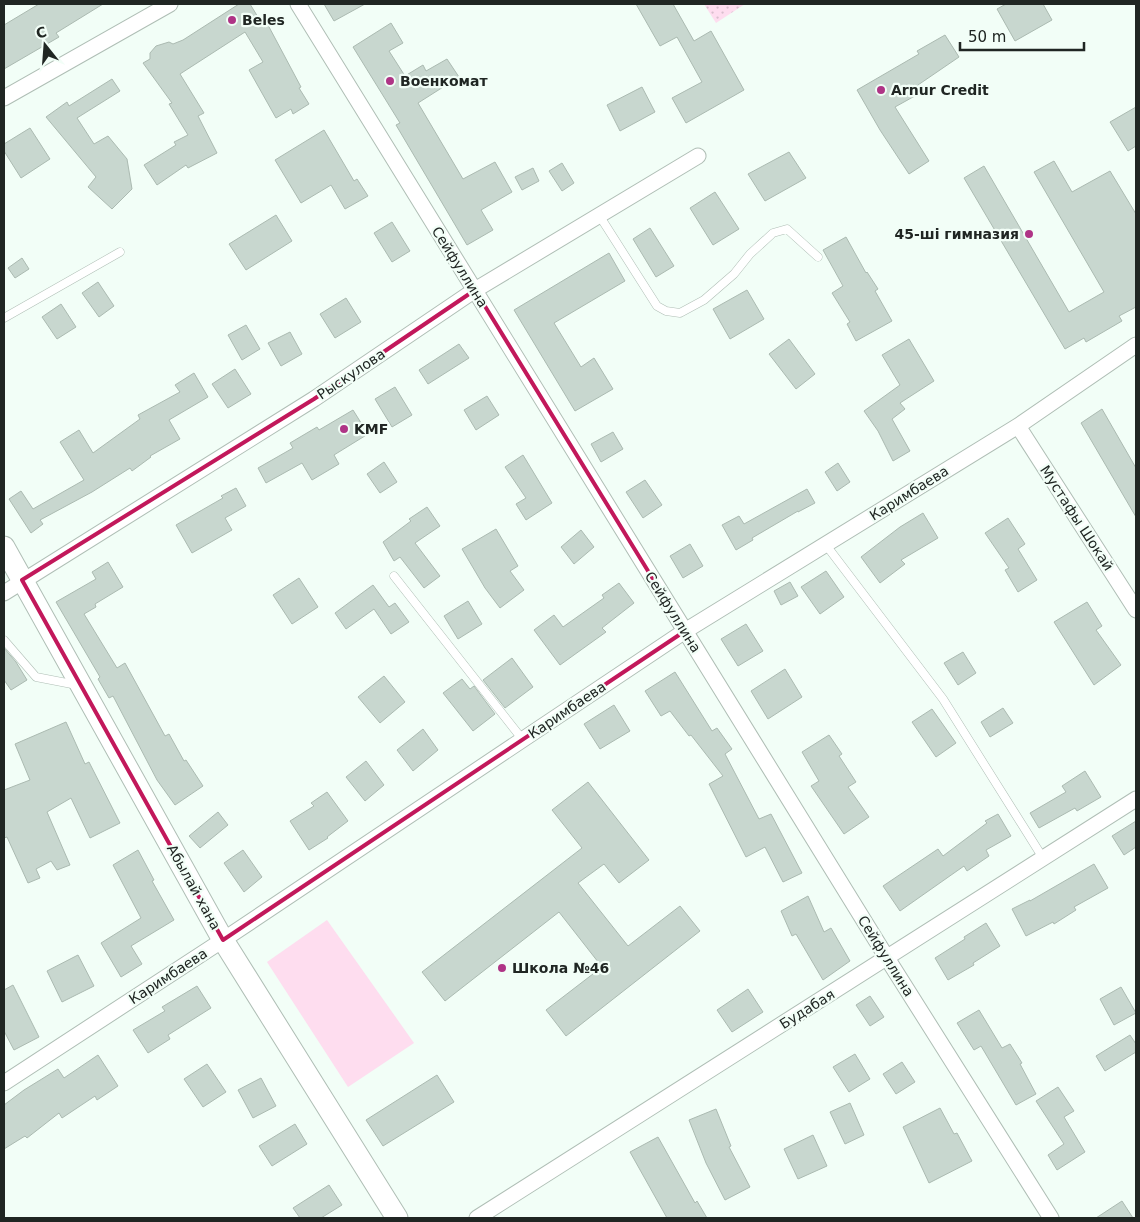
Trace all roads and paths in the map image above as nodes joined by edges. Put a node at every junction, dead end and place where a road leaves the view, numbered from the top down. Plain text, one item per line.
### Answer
1 (169, 4) edge
2 (298, 4) edge
3 (4, 98) edge
4 (698, 156) dead end
5 (599, 216) junction
6 (120, 252) dead end
7 (818, 257) dead end
8 (475, 290) junction
9 (4, 318) edge
10 (1136, 345) edge
11 (1018, 426) junction
12 (826, 545) junction
13 (4, 547) edge
14 (394, 576) dead end
15 (22, 580) junction
16 (4, 593) edge
17 (1136, 610) edge
18 (685, 631) junction
19 (4, 640) edge
20 (82, 686) junction
21 (523, 740) junction
22 (1136, 799) edge
23 (1043, 858) junction
24 (224, 940) junction
25 (887, 958) junction
26 (4, 1083) edge
27 (397, 1218) edge
28 (477, 1218) edge
29 (1050, 1218) edge

1 - 3 street
2 - 8 street, Сейфуллина
4 - 5 street, Рыскулова
5 - 7 lane
5 - 8 street, Рыскулова
6 - 9 lane
8 - 15 street, Рыскулова
8 - 18 street, Сейфуллина
10 - 11 street, Каримбаева
11 - 12 street, Каримбаева
11 - 17 street, Мустафы Шокай
12 - 18 street, Каримбаева
12 - 23 lane
13 - 15 main road, Абылай хана
14 - 21 lane
15 - 16 street, Рыскулова
15 - 20 main road, Абылай хана
18 - 21 street, Каримбаева
18 - 25 street, Сейфуллина
19 - 20 lane
20 - 24 main road, Абылай хана
21 - 24 street, Каримбаева
22 - 23 street, Будабая
23 - 25 street, Будабая
24 - 26 street, Каримбаева
24 - 27 main road, Абылай хана
25 - 28 street, Будабая
25 - 29 street, Сейфуллина

